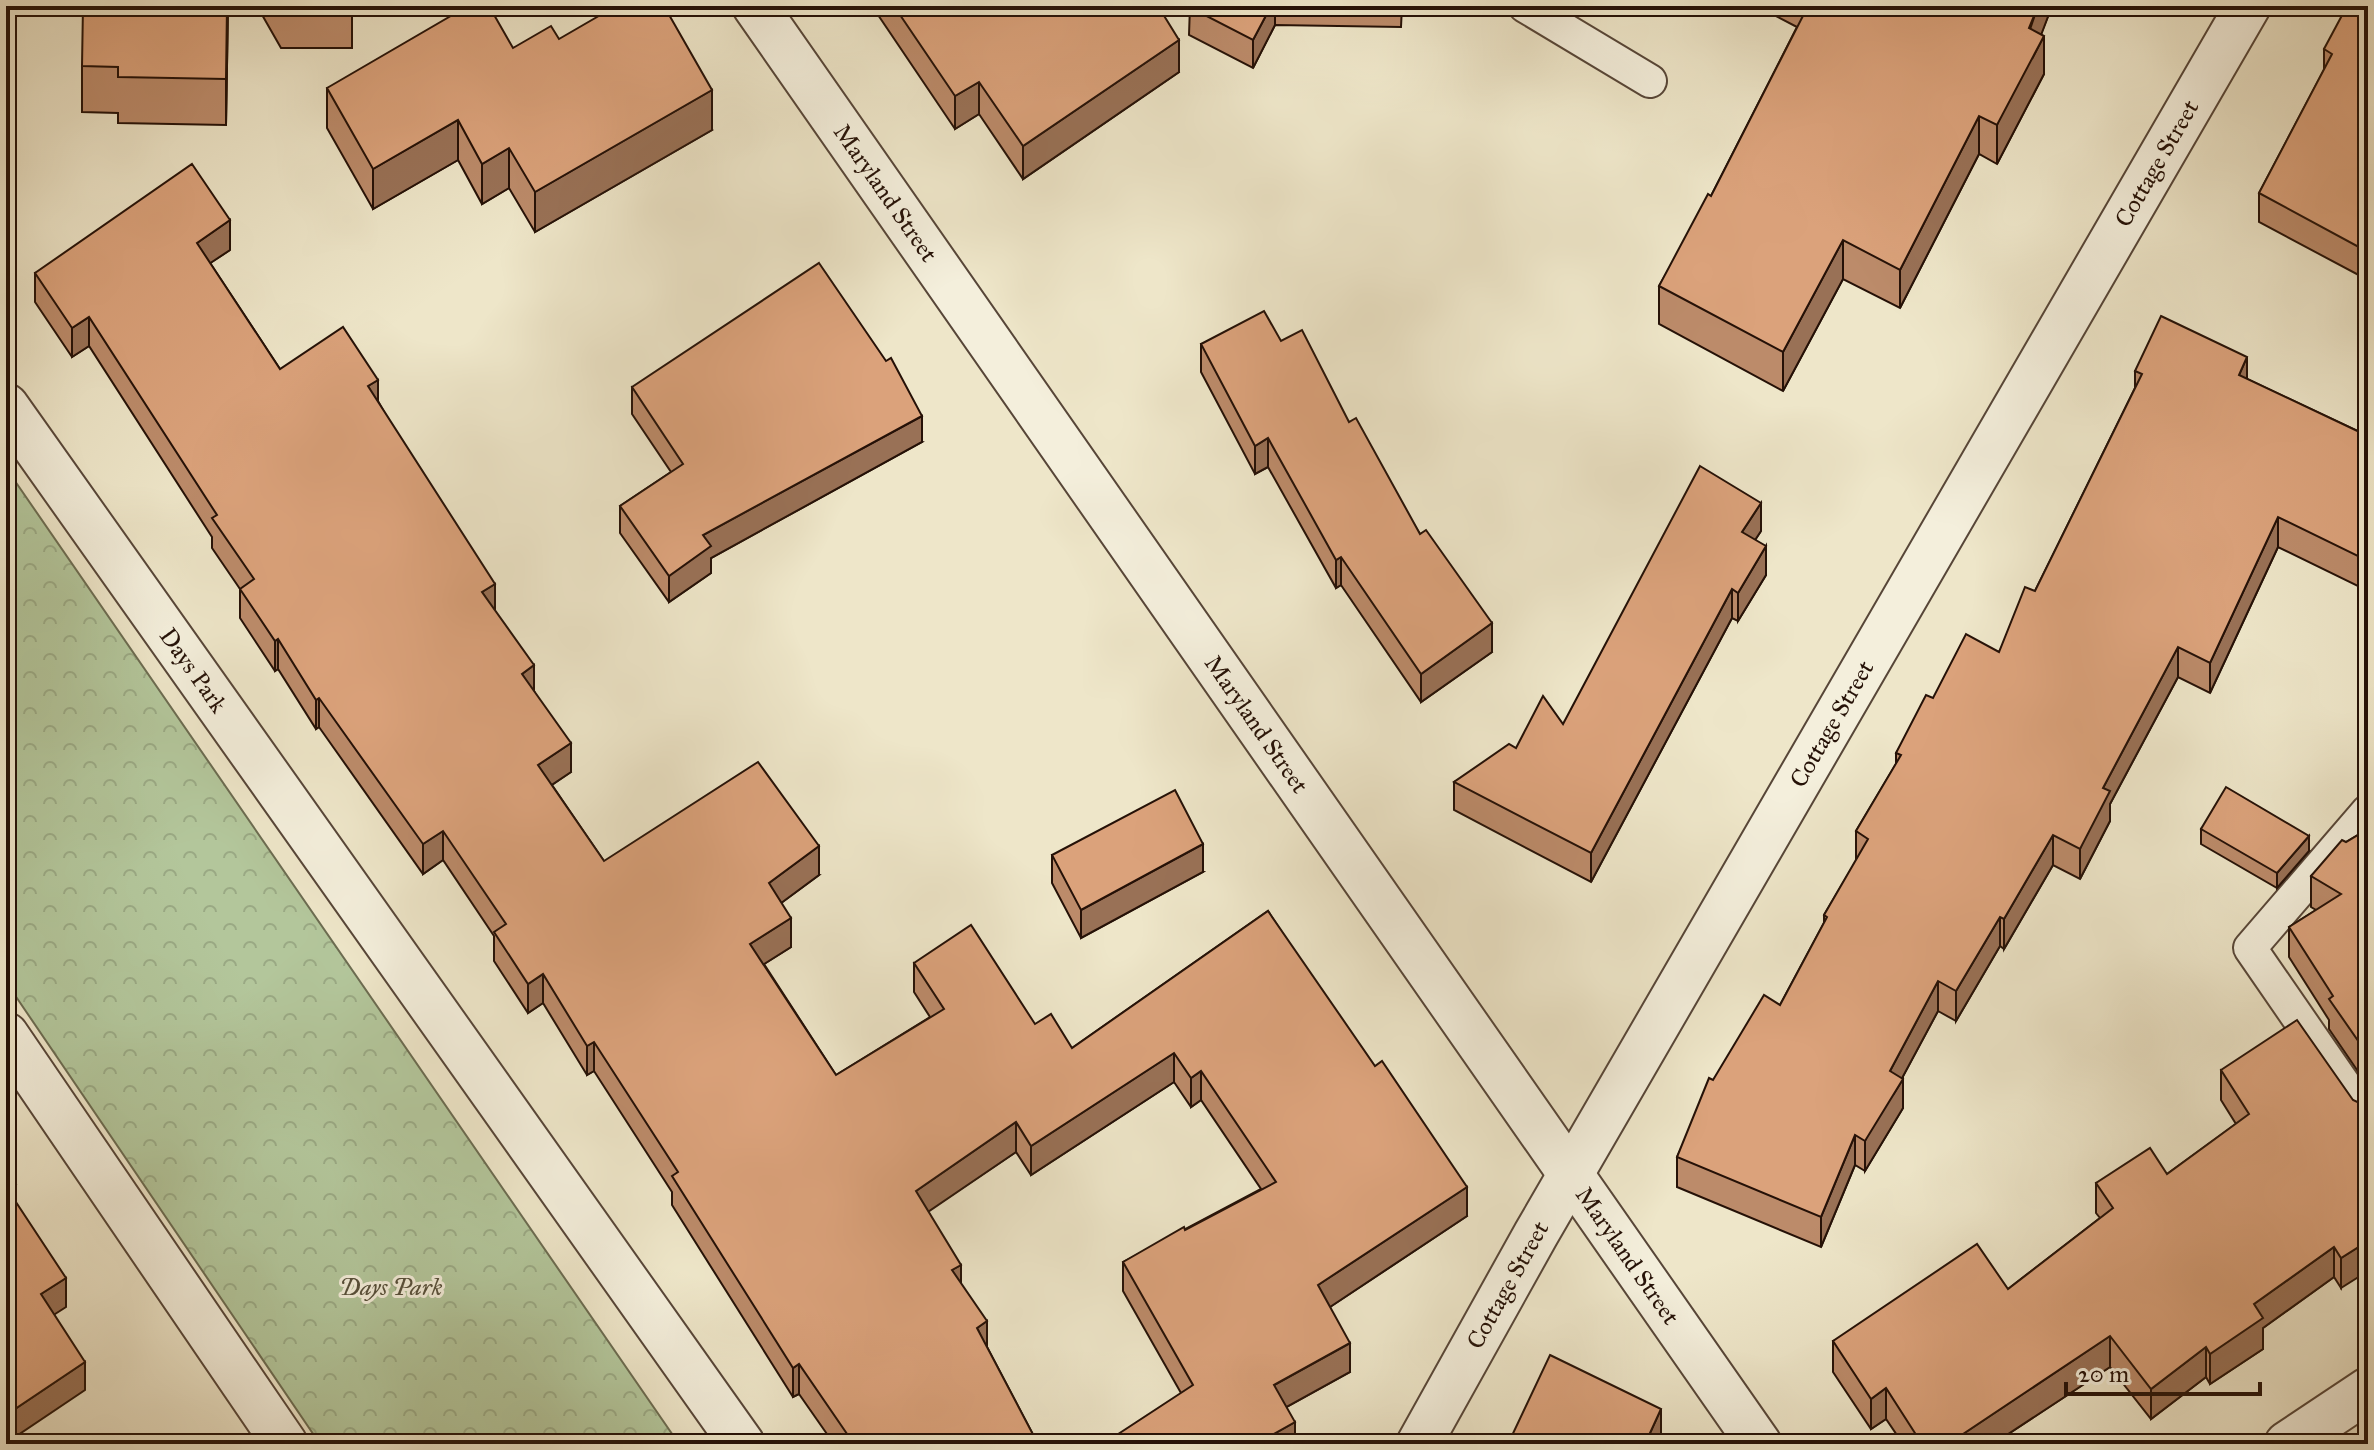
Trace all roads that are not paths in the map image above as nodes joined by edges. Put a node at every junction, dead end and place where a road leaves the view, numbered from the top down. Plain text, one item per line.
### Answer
1 (755, 6) edge
2 (1525, 6) edge
3 (2248, 6) edge
4 (1650, 81) dead end
5 (6, 406) edge
6 (2368, 811) edge
7 (6, 1035) edge
8 (2368, 1119) edge
9 (1573, 1174) junction
10 (2368, 1390) edge
11 (285, 1444) edge
12 (742, 1444) edge
13 (1419, 1444) edge
14 (1759, 1444) edge
15 (2287, 1444) edge

1 - 9 street, Maryland Street
2 - 4 lane
3 - 9 street, Cottage Street
5 - 12 street, Days Park
6 - 8 lane
7 - 11 street
9 - 13 street, Cottage Street
9 - 14 street, Maryland Street
10 - 15 street

